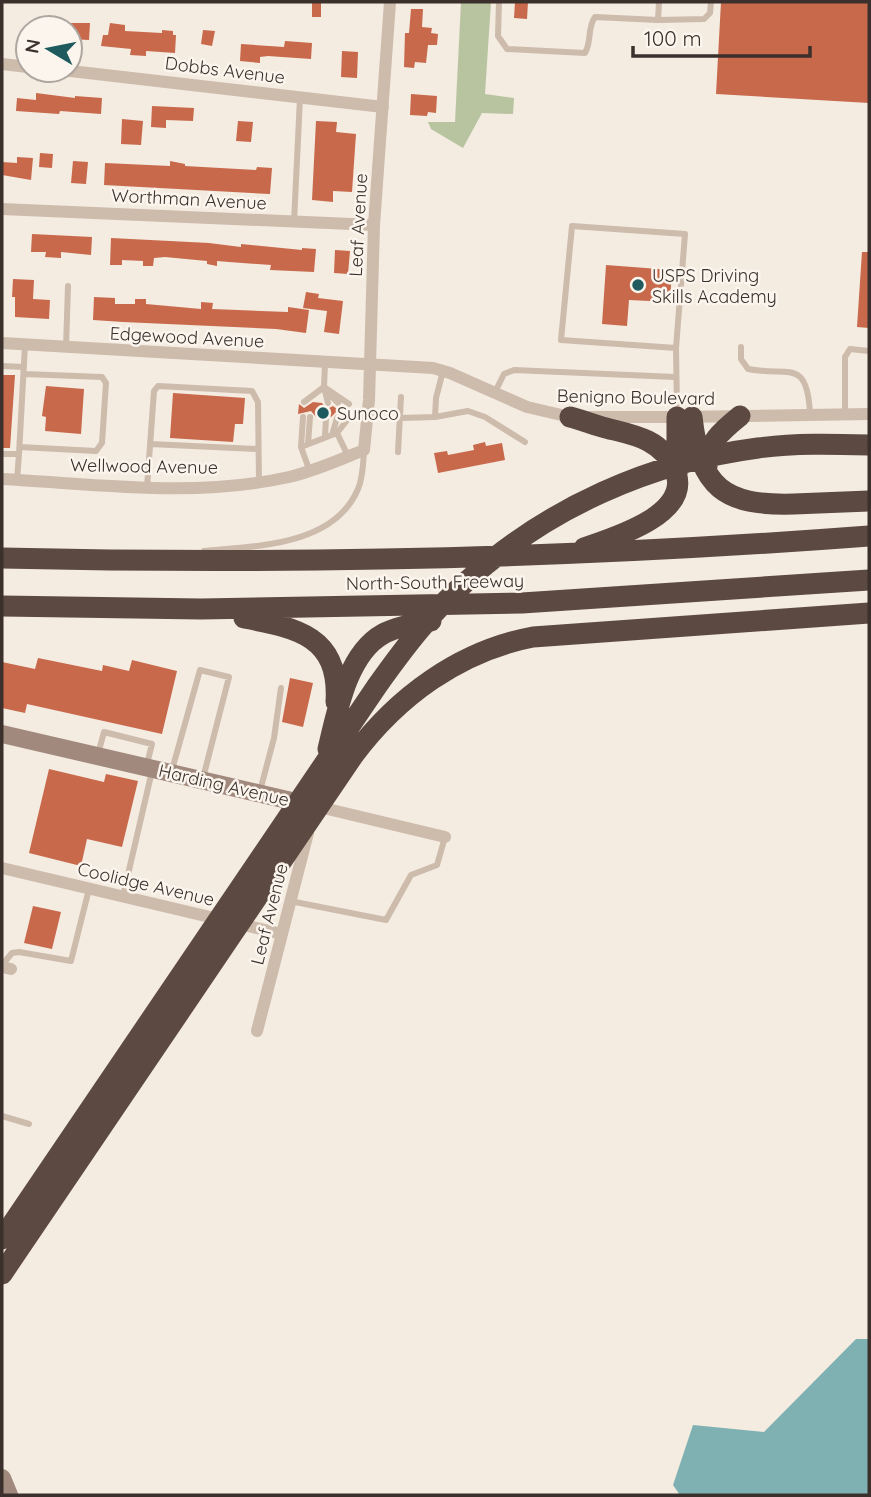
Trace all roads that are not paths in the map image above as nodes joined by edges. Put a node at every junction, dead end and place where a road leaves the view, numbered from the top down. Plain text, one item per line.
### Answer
1 (390, 2) edge
2 (499, 2) edge
3 (659, 2) edge
4 (711, 2) edge
5 (658, 20) junction
6 (84, 72) edge
7 (300, 97) junction
8 (383, 107) junction
9 (2, 209) edge
10 (294, 222) junction
11 (374, 225) junction
12 (68, 286) dead end
13 (2, 343) edge
14 (25, 345) junction
15 (66, 347) junction
16 (741, 347) dead end
17 (676, 348) junction
18 (869, 351) edge
19 (325, 363) junction
20 (2, 366) edge
21 (370, 366) junction
22 (24, 371) junction
23 (443, 371) junction
24 (675, 377) junction
25 (324, 387) junction
26 (494, 394) junction
27 (401, 397) dead end
28 (307, 402) dead end
29 (328, 403) dead end
30 (338, 404) dead end
31 (349, 404) dead end
32 (810, 413) junction
33 (845, 413) junction
34 (869, 414) edge
35 (570, 416) junction
36 (740, 416) junction
37 (306, 417) dead end
38 (435, 417) junction
39 (685, 417) junction
40 (327, 418) dead end
41 (337, 418) dead end
42 (400, 418) junction
43 (348, 419) dead end
44 (331, 435) junction
45 (525, 442) dead end
46 (150, 444) junction
47 (305, 445) junction
48 (869, 445) edge
49 (258, 449) junction
50 (20, 450) junction
51 (364, 450) junction
52 (398, 452) dead end
53 (2, 453) edge
54 (348, 456) junction
55 (310, 472) junction
56 (677, 476) junction
57 (708, 476) junction
58 (2, 479) edge
59 (17, 480) junction
60 (259, 482) junction
61 (147, 487) junction
62 (869, 501) edge
63 (869, 536) edge
64 (202, 551) dead end
65 (188, 552) dead end
66 (562, 555) junction
67 (2, 558) edge
68 (94, 560) junction
69 (869, 580) edge
70 (522, 603) junction
71 (2, 606) edge
72 (201, 609) junction
73 (869, 614) edge
74 (281, 688) dead end
75 (334, 725) junction
76 (2, 734) edge
77 (97, 756) junction
78 (150, 768) junction
79 (171, 773) junction
80 (203, 780) junction
81 (259, 793) junction
82 (315, 806) junction
83 (445, 837) joint
84 (2, 868) edge
85 (89, 889) junction
86 (122, 897) junction
87 (290, 901) junction
88 (282, 934) junction
89 (5, 967) edge
90 (257, 1031) dead end
91 (152, 1035) junction
92 (2, 1116) edge
93 (29, 1124) dead end
94 (2, 1239) edge
95 (2, 1274) edge
96 (2, 1478) edge
97 (9, 1495) edge

1 - 8 street, Leaf Avenue
2 - 5 lane
3 - 5 lane
4 - 5 lane
6 - 7 street, Dobbs Avenue
7 - 8 street, Dobbs Avenue
7 - 10 lane
8 - 11 street, Leaf Avenue
9 - 10 street, Worthman Avenue
10 - 11 street, Worthman Avenue
11 - 21 street, Leaf Avenue
12 - 15 lane
13 - 14 street, Edgewood Avenue
14 - 15 street, Edgewood Avenue
14 - 22 lane
15 - 19 street, Edgewood Avenue
16 - 32 lane
17 - 17 lane
17 - 24 lane
18 - 33 lane
19 - 21 street, Edgewood Avenue
19 - 25 lane
20 - 22 lane
21 - 23 street, Benigno Boulevard
21 - 51 street, Leaf Avenue
22 - 50 lane
22 - 50 lane
23 - 26 street, Benigno Boulevard
23 - 38 lane
24 - 26 lane
24 - 39 lane
25 - 28 lane
25 - 29 lane
25 - 30 lane
25 - 31 lane
26 - 35 street, Benigno Boulevard
27 - 42 lane
32 - 33 street, Benigno Boulevard
32 - 36 street, Benigno Boulevard
33 - 34 street, Benigno Boulevard
35 - 39 street, Benigno Boulevard
35 - 56 highway
36 - 39 street, Benigno Boulevard
36 - 57 highway
37 - 47 lane
38 - 42 lane
38 - 45 lane
39 - 56 highway
39 - 57 highway
40 - 44 lane
41 - 44 lane
42 - 52 lane
43 - 44 lane
44 - 47 lane
44 - 54 lane
46 - 49 lane
46 - 49 lane
46 - 61 lane
47 - 55 lane
48 - 91 highway
49 - 60 lane
50 - 53 lane
50 - 59 lane
51 - 54 street, Wellwood Avenue
51 - 64 lane
54 - 55 street, Wellwood Avenue
55 - 60 street, Wellwood Avenue
56 - 66 highway
57 - 62 highway
58 - 59 street, Wellwood Avenue
59 - 61 street, Wellwood Avenue
60 - 61 street, Wellwood Avenue
63 - 66 highway, North-South Freeway
65 - 68 lane
66 - 68 highway, North-South Freeway
67 - 68 highway, North-South Freeway
69 - 70 highway, North-South Freeway
70 - 72 highway, North-South Freeway
70 - 75 highway
71 - 72 highway, North-South Freeway
72 - 75 highway
73 - 91 highway
74 - 81 lane
75 - 82 highway
76 - 77 main road, Harding Avenue
77 - 78 main road, Harding Avenue
77 - 78 lane
78 - 79 main road, Harding Avenue
78 - 86 lane
79 - 80 main road, Harding Avenue
79 - 80 lane
80 - 81 main road, Harding Avenue
81 - 82 main road, Harding Avenue
82 - 83 street, Harding Avenue
82 - 87 street, Leaf Avenue
83 - 87 lane
84 - 85 street, Coolidge Avenue
85 - 86 street, Coolidge Avenue
85 - 89 lane
86 - 88 street, Coolidge Avenue
87 - 88 street, Leaf Avenue
88 - 90 street, Leaf Avenue
91 - 94 highway
91 - 95 highway
92 - 93 lane
96 - 97 main road

